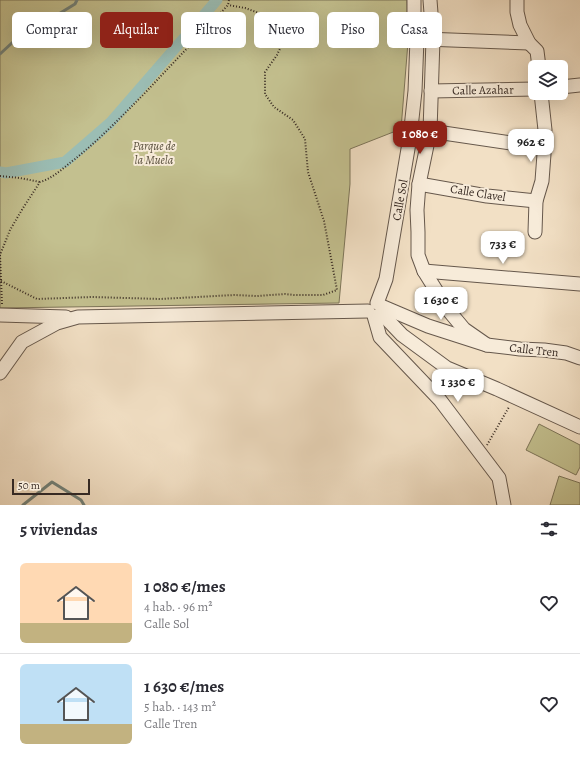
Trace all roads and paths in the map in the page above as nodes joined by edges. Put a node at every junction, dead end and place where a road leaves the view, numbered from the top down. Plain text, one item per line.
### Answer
1 (229, 0) edge
2 (414, 0) edge
3 (430, 0) edge
4 (517, 0) edge
5 (228, 5) junction
6 (414, 12) edge
7 (431, 12) edge
8 (442, 39) edge
9 (529, 43) junction
10 (417, 48) edge
11 (433, 48) edge
12 (538, 60) edge
13 (580, 85) edge
14 (568, 86) edge
15 (528, 89) edge
16 (431, 91) junction
17 (542, 100) edge
18 (430, 132) junction
19 (544, 148) junction
20 (0, 176) edge
21 (40, 182) junction
22 (419, 184) junction
23 (536, 201) junction
24 (534, 232) dead end
25 (424, 270) junction
26 (1, 281) edge
27 (580, 284) edge
28 (376, 310) junction
29 (1, 315) edge
30 (78, 317) junction
31 (487, 345) junction
32 (580, 358) edge
33 (0, 373) edge
34 (514, 397) junction
35 (580, 427) edge
36 (482, 455) junction
37 (504, 505) edge

1 - 5 path
2 - 6 street, Calle Sol
3 - 7 street, Calle Sol
4 - 9 street
5 - 21 path
5 - 26 path
8 - 9 street
9 - 12 street
10 - 28 street, Calle Sol
11 - 16 street, Calle Sol
13 - 14 street
15 - 16 street, Calle Azahar
16 - 18 street, Calle Sol
17 - 19 street
18 - 19 street
18 - 22 street, Calle Sol
19 - 23 street
20 - 21 path
21 - 26 path
22 - 23 street, Calle Clavel
22 - 25 street, Calle Sol
23 - 24 street
25 - 27 street
25 - 31 street, Calle Tren
26 - 29 path
28 - 30 street
28 - 31 street, Calle Tren
28 - 34 street
28 - 36 street
29 - 30 street
30 - 33 street
31 - 32 street, Calle Tren
34 - 35 street
34 - 36 path
36 - 37 street

